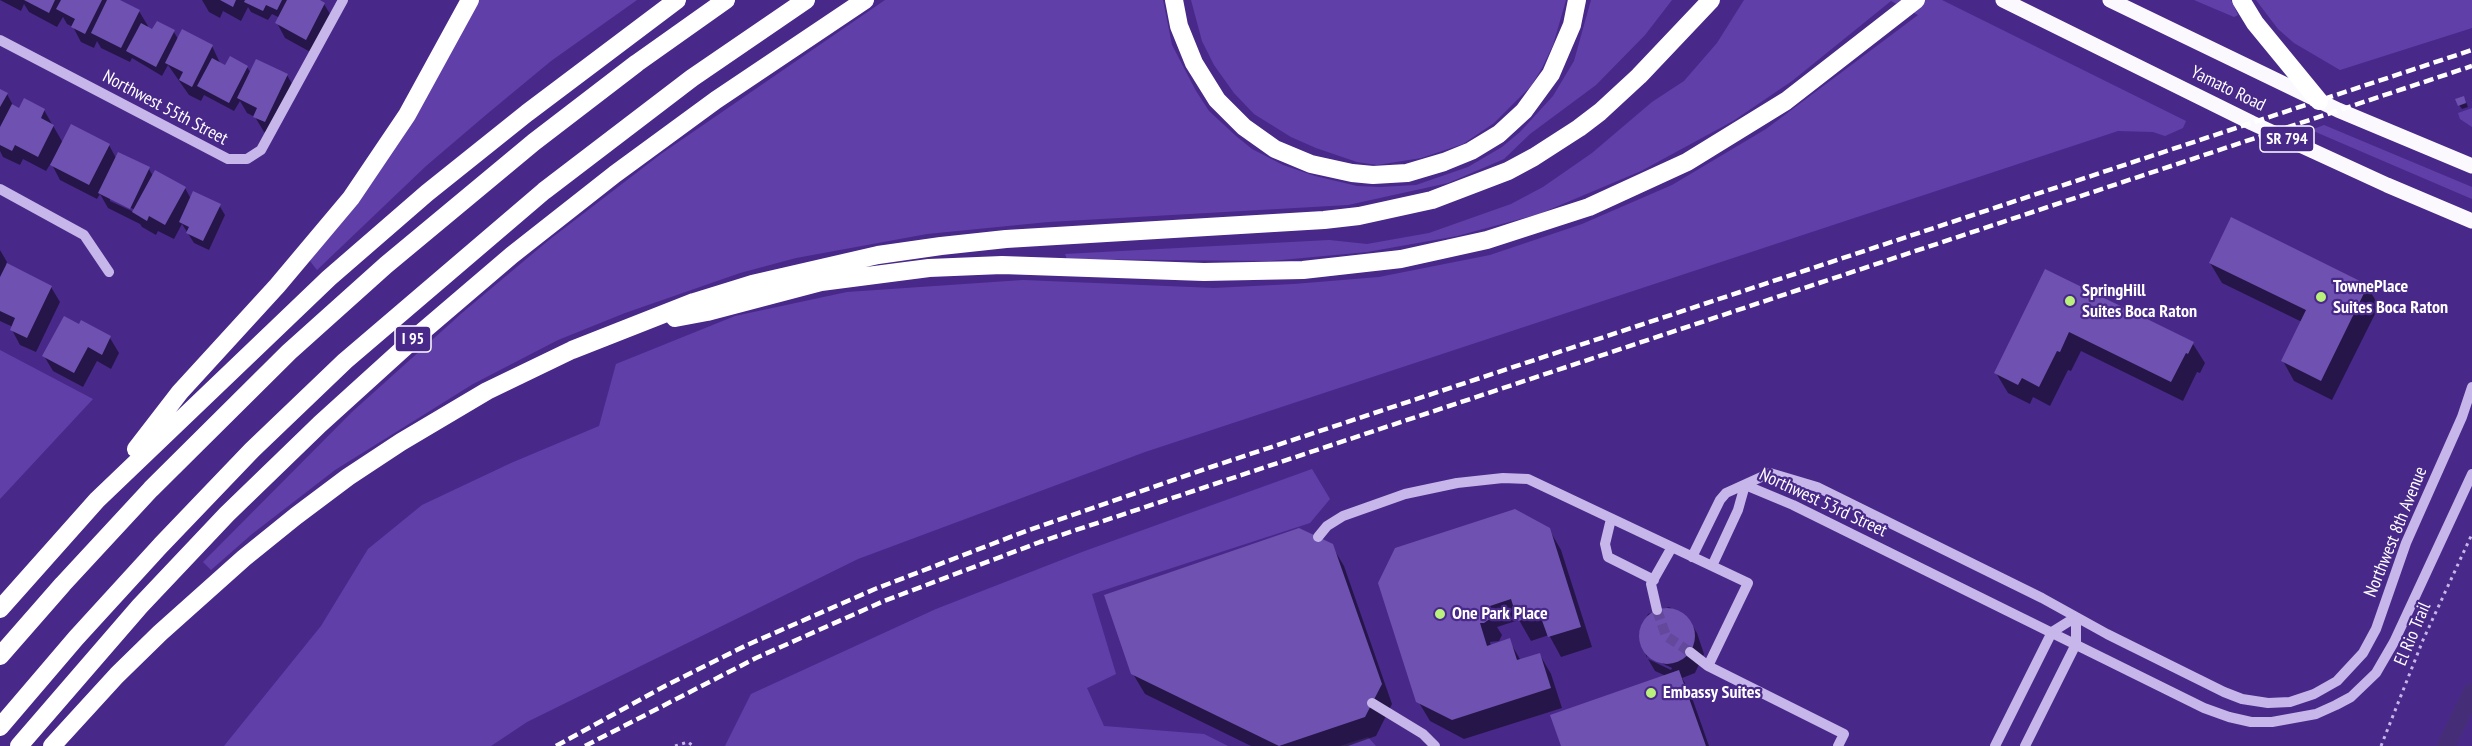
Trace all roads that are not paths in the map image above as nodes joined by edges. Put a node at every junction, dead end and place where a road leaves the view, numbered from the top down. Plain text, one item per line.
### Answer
1 (343, 0) edge
2 (470, 0) edge
3 (677, 0) edge
4 (726, 0) edge
5 (806, 0) edge
6 (865, 0) edge
7 (1174, 0) edge
8 (1577, 0) edge
9 (1694, 0) edge
10 (1711, 0) edge
11 (1916, 0) edge
12 (2004, 0) edge
13 (2109, 0) edge
14 (2241, 0) edge
15 (0, 40) edge
16 (1668, 45) junction
17 (2319, 101) junction
18 (2472, 166) edge
19 (0, 189) edge
20 (2472, 220) edge
21 (109, 272) dead end
22 (632, 325) junction
23 (2472, 387) edge
24 (2472, 474) edge
25 (1745, 485) junction
26 (97, 500) junction
27 (1611, 519) junction
28 (1318, 537) dead end
29 (1672, 547) junction
30 (1692, 557) junction
31 (1712, 566) junction
32 (1654, 580) junction
33 (0, 609) edge
34 (1657, 610) tunnel mouth
35 (2076, 616) junction
36 (2052, 632) junction
37 (2076, 644) junction
38 (1690, 652) tunnel mouth
39 (0, 656) edge
40 (1708, 666) junction
41 (2337, 681) joint
42 (1372, 703) dead end
43 (0, 727) edge
44 (19, 746) edge
45 (52, 746) edge
46 (1435, 746) edge
47 (1838, 746) edge
48 (1995, 746) edge
49 (2025, 746) edge

1 - 15 street, Northwest 55th Street
2 - 26 highway
3 - 26 highway
4 - 39 highway
5 - 43 highway
6 - 44 highway, I 95
7 - 8 highway
9 - 16 highway
10 - 16 highway
11 - 22 highway
12 - 20 main road, Yamato Road / SR 794
13 - 17 main road, Yamato Road / SR 794
14 - 17 highway
16 - 22 highway
17 - 18 main road, Yamato Road / SR 794
19 - 21 street
22 - 45 highway
23 - 41 street, Northwest 8th Avenue
24 - 37 street, Northwest 53rd Street
25 - 30 street
25 - 31 street
25 - 35 street, Northwest 53rd Street
25 - 36 street, Northwest 53rd Street
26 - 33 highway
27 - 28 street
27 - 29 street
27 - 32 street
29 - 30 street
29 - 32 street
30 - 31 street
31 - 40 street
32 - 34 street
35 - 36 street
35 - 37 street
35 - 41 street, Northwest 53rd Street
36 - 37 street, Northwest 53rd Street
36 - 48 street
37 - 49 street
38 - 40 street
40 - 47 street
42 - 46 street

